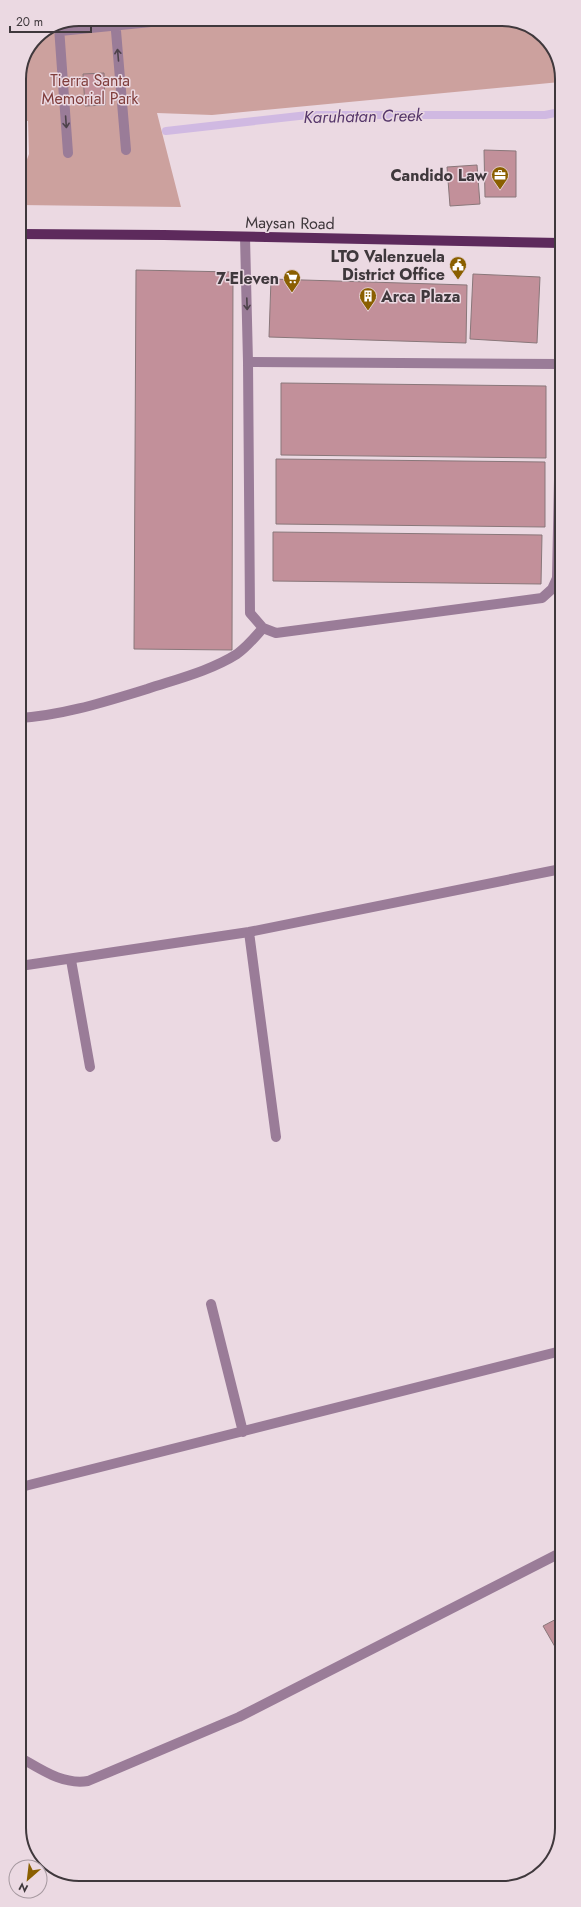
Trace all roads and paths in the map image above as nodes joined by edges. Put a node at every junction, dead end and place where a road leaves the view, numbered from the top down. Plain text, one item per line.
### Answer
1 (83, 26) edge
2 (115, 26) edge
3 (65, 28) edge
4 (59, 29) edge
5 (126, 150) dead end
6 (68, 153) dead end
7 (26, 234) edge
8 (245, 237) junction
9 (555, 243) edge
10 (248, 362) junction
11 (555, 364) edge
12 (555, 582) edge
13 (263, 628) junction
14 (26, 717) edge
15 (555, 870) edge
16 (249, 932) junction
17 (70, 960) junction
18 (26, 965) edge
19 (90, 1067) dead end
20 (276, 1137) dead end
21 (211, 1304) dead end
22 (555, 1353) edge
23 (243, 1432) junction
24 (26, 1486) edge
25 (555, 1556) edge
26 (26, 1761) edge

1 - 3 street
5 -> 2 street
4 -> 6 street
7 - 8 main road, Maysan Road
8 - 9 main road, Maysan Road
8 -> 10 street
10 - 11 street
10 - 13 street
12 - 13 street
13 - 14 street
15 - 16 street
16 - 17 street
16 - 20 street
17 - 18 street
17 - 19 street
21 - 23 street
22 - 23 street
23 - 24 street
25 - 26 street

